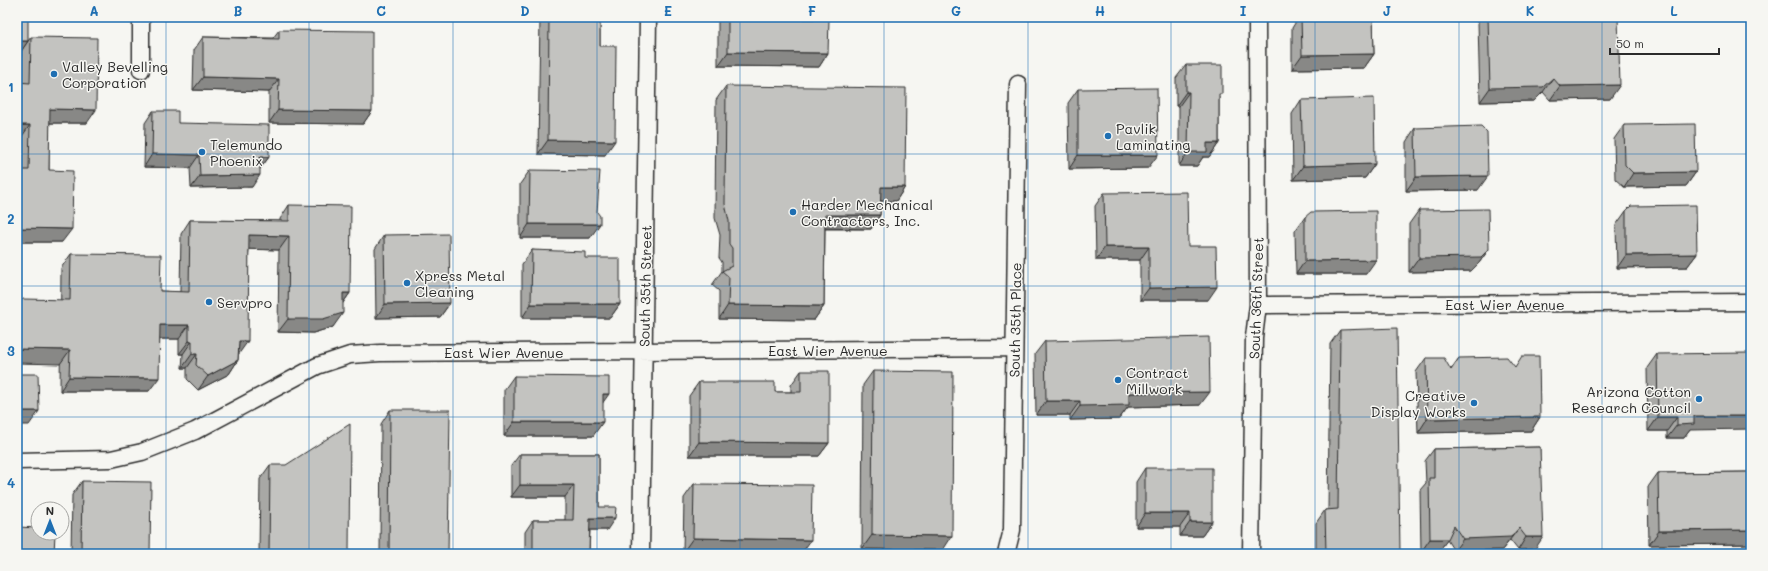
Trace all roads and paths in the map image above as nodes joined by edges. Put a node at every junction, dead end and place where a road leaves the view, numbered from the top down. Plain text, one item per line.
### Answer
1 (141, 17) edge
2 (648, 17) edge
3 (1257, 17) edge
4 (141, 70) dead end
5 (1018, 84) dead end
6 (1751, 302) edge
7 (1258, 305) junction
8 (1014, 348) junction
9 (645, 352) junction
10 (17, 461) edge
11 (642, 554) edge
12 (1006, 554) edge
13 (1251, 554) edge

1 - 4 street
2 - 9 street, South 35th Street
3 - 7 street, South 36th Street
5 - 8 street, South 35th Place
6 - 7 street, East Wier Avenue
7 - 13 street, South 36th Street
8 - 9 street, East Wier Avenue
8 - 12 street, South 35th Place
9 - 10 street, East Wier Avenue
9 - 11 street, South 35th Street

